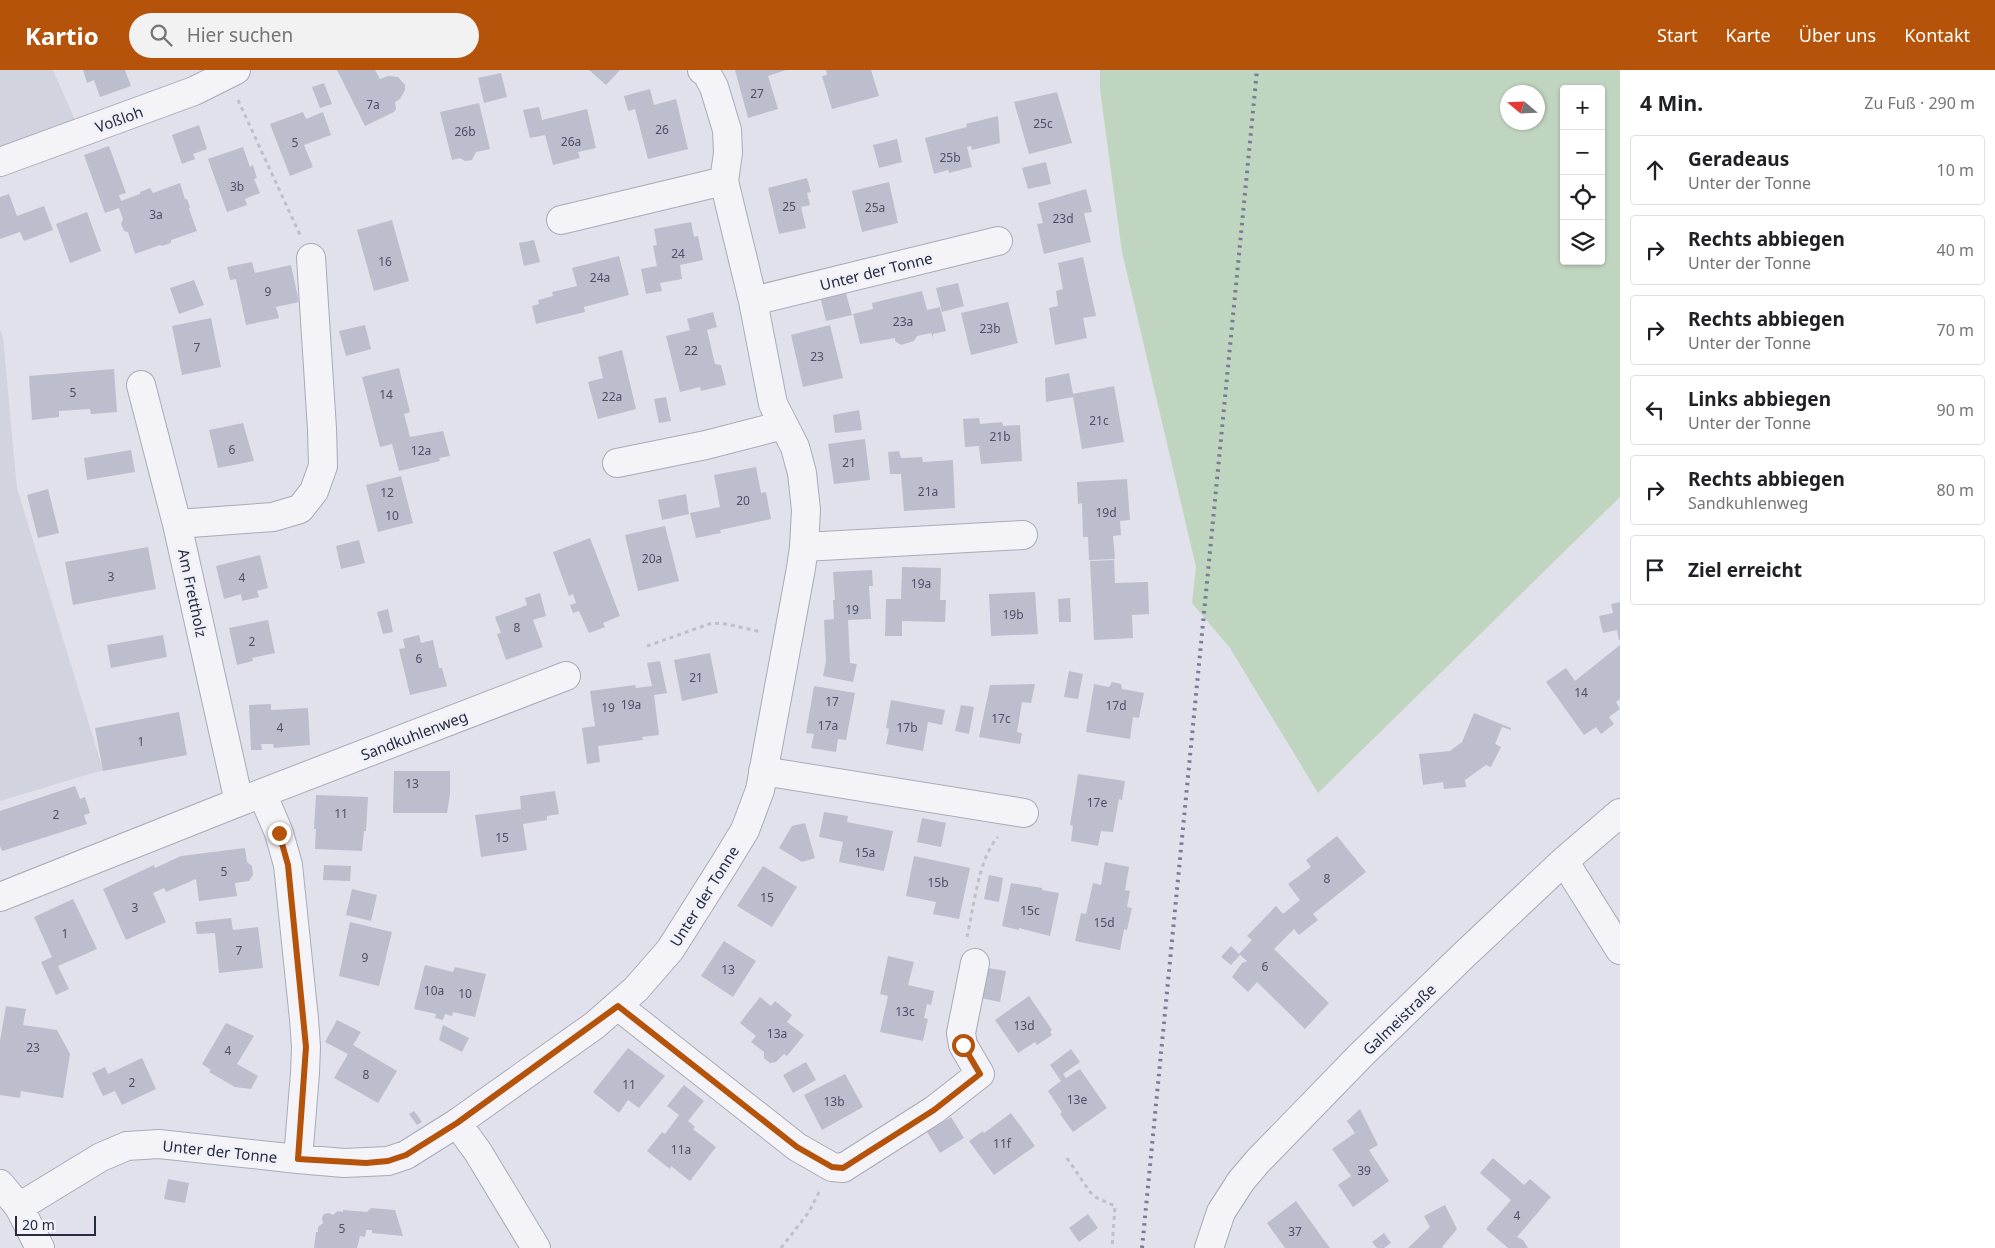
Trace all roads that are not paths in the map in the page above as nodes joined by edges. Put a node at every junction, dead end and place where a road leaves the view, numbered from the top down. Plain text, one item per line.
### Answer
1 (702, 70) edge
2 (231, 73) edge
3 (0, 162) edge
4 (724, 180) junction
5 (561, 220) dead end
6 (998, 241) dead end
7 (311, 258) road end
8 (753, 301) junction
9 (141, 385) dead end
10 (783, 425) junction
11 (617, 463) dead end
12 (178, 524) junction
13 (1023, 535) dead end
14 (804, 547) junction
15 (566, 676) dead end
16 (763, 771) junction
17 (250, 797) junction
18 (1024, 812) road end
19 (1620, 813) edge
20 (1564, 861) junction
21 (0, 897) edge
22 (1620, 950) edge
23 (975, 963) road end
24 (618, 1006) junction
25 (457, 1123) junction
26 (298, 1159) junction
27 (0, 1184) edge
28 (18, 1207) junction
29 (40, 1248) edge
30 (536, 1248) edge
31 (1209, 1248) edge

1 - 4 street, Unter der Tonne
2 - 3 street, Voßloh
4 - 5 street
4 - 8 street, Unter der Tonne
6 - 8 street, Unter der Tonne
7 - 12 street
8 - 10 street, Unter der Tonne
9 - 12 street, Am Frettholz
10 - 11 street
10 - 14 street, Unter der Tonne
12 - 17 street, Am Frettholz
13 - 14 street
14 - 16 street, Unter der Tonne
15 - 17 street, Sandkuhlenweg
16 - 18 street
16 - 24 street, Unter der Tonne
17 - 21 street, Sandkuhlenweg
17 - 26 street
19 - 20 street, Galmeistraße
20 - 22 street
20 - 31 street, Galmeistraße
23 - 24 street
24 - 25 street, Unter der Tonne
25 - 26 street, Unter der Tonne
25 - 30 street
26 - 28 street, Unter der Tonne
27 - 28 street
28 - 29 street

